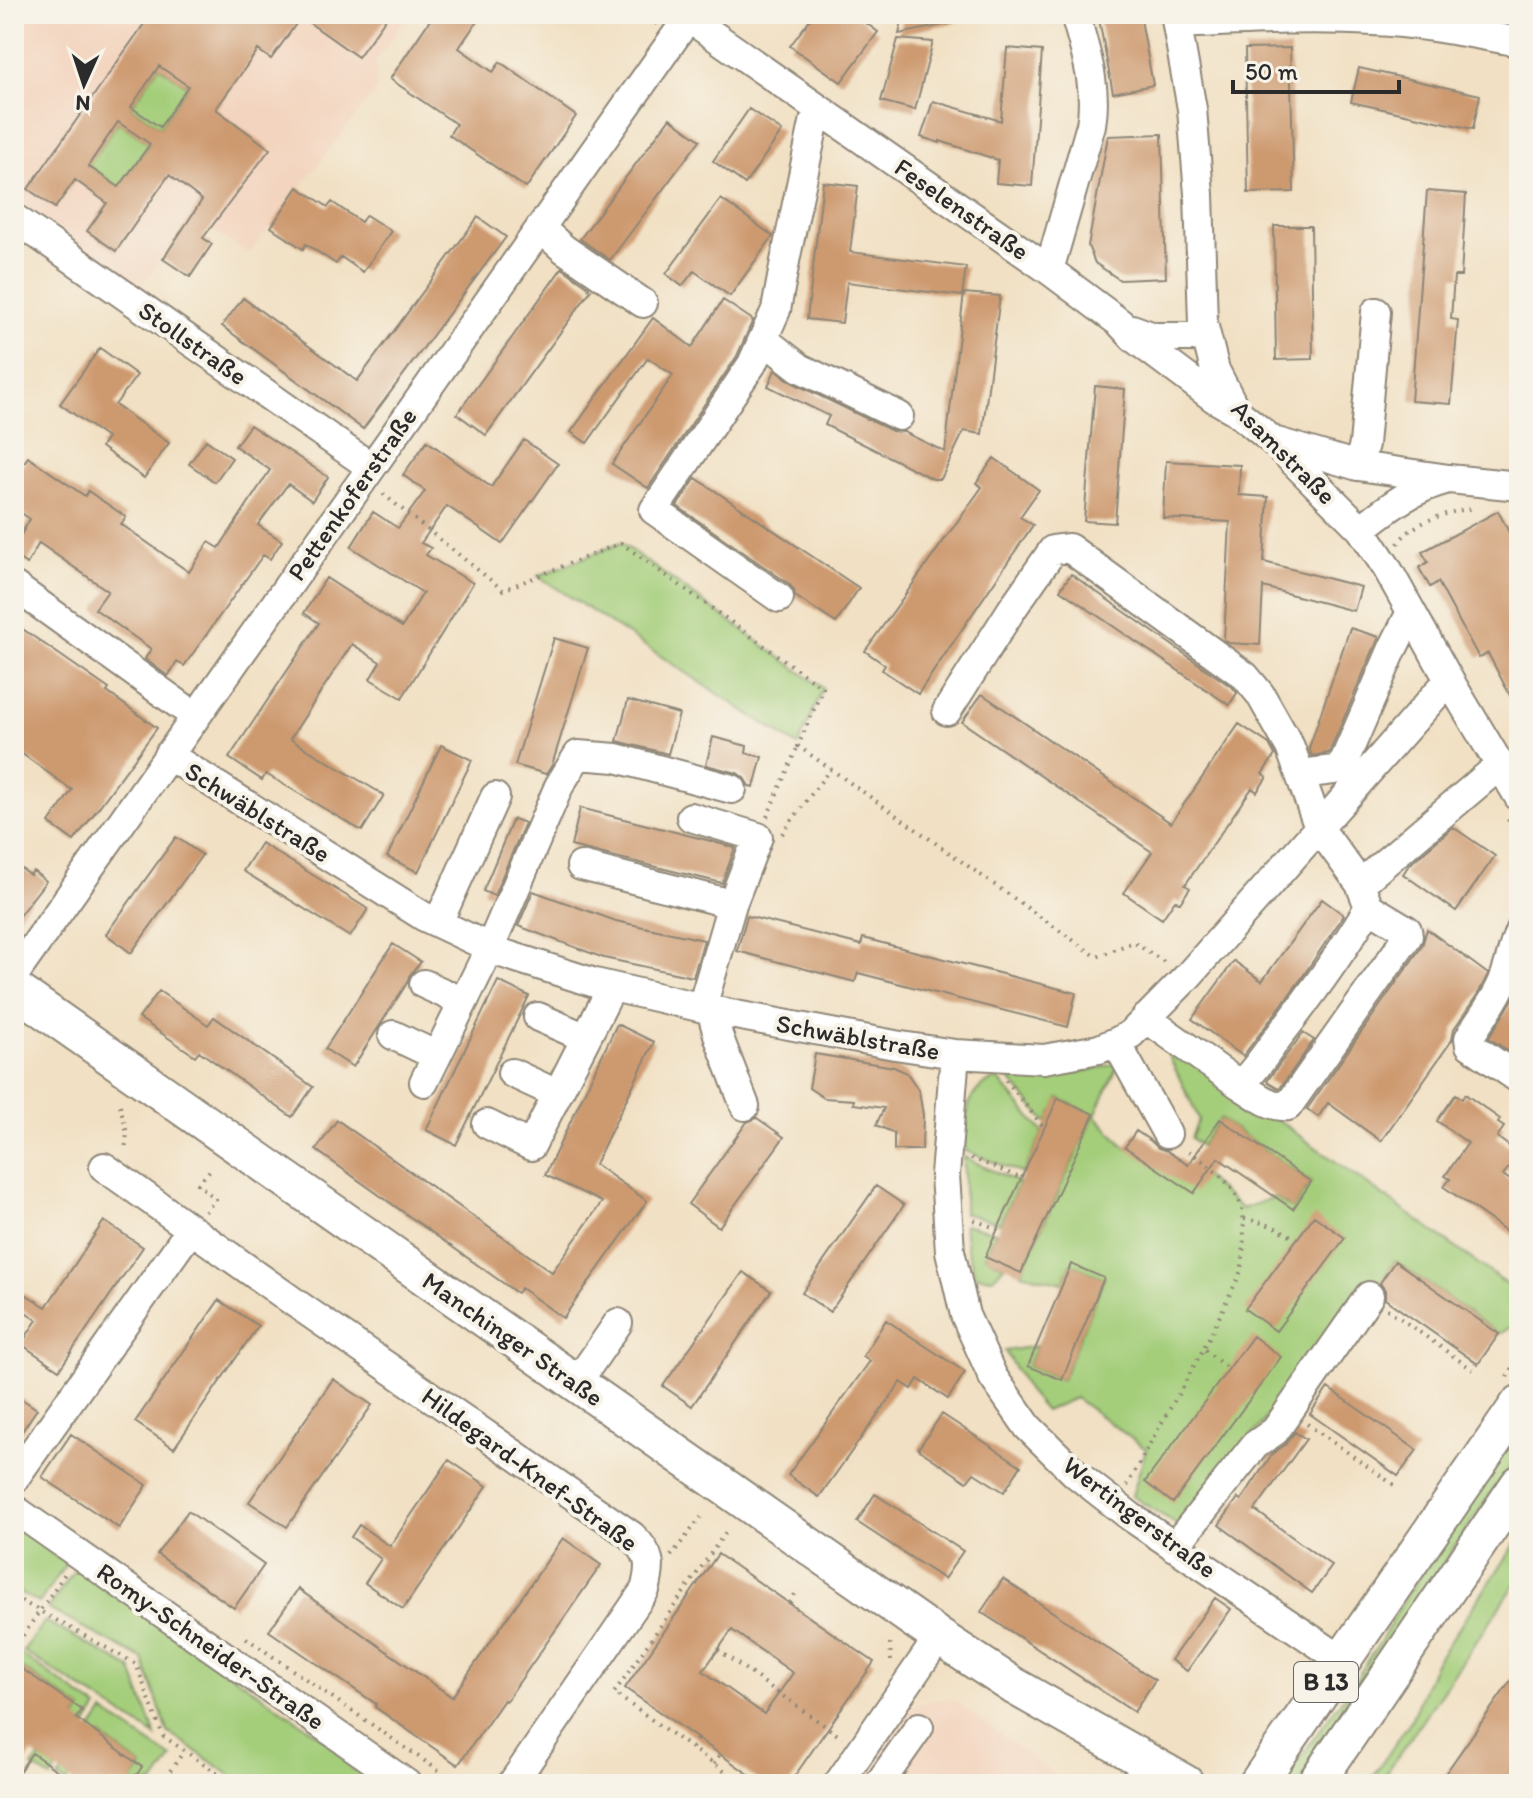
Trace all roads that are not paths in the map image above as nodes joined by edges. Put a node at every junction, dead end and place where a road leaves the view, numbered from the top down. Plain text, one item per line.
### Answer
1 (1075, 14) edge
2 (1176, 19) edge
3 (684, 21) edge
4 (1519, 42) edge
5 (817, 109) junction
6 (14, 218) edge
7 (540, 228) junction
8 (1049, 270) junction
9 (643, 303) dead end
10 (1376, 312) dead end
11 (1120, 323) junction
12 (1205, 337) junction
13 (763, 339) junction
14 (1236, 411) junction
15 (899, 416) dead end
16 (1273, 441) junction
17 (1358, 466) junction
18 (367, 472) junction
19 (1449, 479) junction
20 (1519, 486) edge
21 (1361, 529) junction
22 (14, 586) edge
23 (779, 598) dead end
24 (1411, 612) junction
25 (1449, 680) junction
26 (947, 711) dead end
27 (195, 716) junction
28 (168, 755) junction
29 (1500, 765) junction
30 (1300, 774) junction
31 (732, 789) dead end
32 (495, 797) dead end
33 (1512, 806) edge
34 (691, 817) dead end
35 (1319, 828) junction
36 (581, 866) dead end
37 (1365, 896) junction
38 (732, 904) junction
39 (438, 923) junction
40 (1519, 932) edge
41 (490, 948) junction
42 (14, 975) edge
43 (424, 984) dead end
44 (612, 987) junction
45 (14, 989) edge
46 (463, 1002) junction
47 (707, 1009) junction
48 (538, 1017) dead end
49 (1146, 1018) junction
50 (393, 1035) dead end
51 (586, 1038) junction
52 (1116, 1042) junction
53 (955, 1054) junction
54 (437, 1056) junction
55 (512, 1073) dead end
56 (1519, 1079) edge
57 (424, 1082) dead end
58 (1240, 1085) junction
59 (557, 1094) junction
60 (745, 1106) dead end
61 (487, 1124) dead end
62 (1167, 1134) road end
63 (109, 1171) road end
64 (191, 1229) junction
65 (1369, 1296) road end
66 (618, 1323) dead end
67 (576, 1384) junction
68 (1519, 1404) edge
69 (14, 1479) edge
70 (1519, 1484) edge
71 (14, 1509) edge
72 (1174, 1547) junction
73 (939, 1637) junction
74 (1342, 1660) junction
75 (1014, 1686) junction
76 (919, 1727) dead end
77 (407, 1784) edge
78 (512, 1784) edge
79 (838, 1784) edge
80 (879, 1784) edge
81 (1139, 1784) edge
82 (1186, 1784) edge
83 (1257, 1784) edge
84 (1315, 1784) edge

1 - 8 street
2 - 4 street
2 - 12 street, Asamstraße
3 - 5 street, Feselenstraße
3 - 7 street, Pettenkoferstraße
5 - 8 street, Feselenstraße
5 - 13 street
6 - 18 street, Stollstraße
7 - 9 street
7 - 18 street, Pettenkoferstraße
8 - 11 street, Feselenstraße
10 - 17 street
11 - 12 street
11 - 14 street, Feselenstraße
12 - 14 street, Asamstraße
13 - 15 street
13 - 23 street
14 - 16 street, Asamstraße
16 - 17 street
16 - 21 street, Asamstraße
17 - 19 street
18 - 27 street, Pettenkoferstraße
19 - 20 street
19 - 21 street
21 - 24 street, Asamstraße
22 - 27 street
24 - 25 street, Asamstraße
24 - 30 street
25 - 29 street, Asamstraße
25 - 35 street, Schwäblstraße
26 - 30 street
27 - 28 street, Pettenkoferstraße
28 - 39 street, Schwäblstraße
28 - 42 street, Pettenkoferstraße
29 - 33 street, Asamstraße
29 - 37 street
30 - 35 street
31 - 41 street
32 - 39 street
34 - 38 street
35 - 37 street
35 - 49 street, Schwäblstraße
36 - 38 street
37 - 58 street
37 - 58 street
38 - 47 street
39 - 41 street, Schwäblstraße
40 - 56 street
41 - 44 street, Schwäblstraße
41 - 46 street
43 - 46 street
44 - 47 street, Schwäblstraße
44 - 51 street
45 - 67 main road, Manchinger Straße
46 - 54 street
47 - 53 street, Schwäblstraße
47 - 60 street
48 - 51 street
49 - 52 street, Schwäblstraße
49 - 58 street
50 - 54 street
51 - 59 street
52 - 53 street, Schwäblstraße
52 - 62 street
53 - 72 street, Wertingerstraße
54 - 57 street
55 - 59 street
59 - 61 street
63 - 64 street, Hildegard-Knef-Straße
64 - 69 street
64 - 78 street, Hildegard-Knef-Straße
65 - 72 street
66 - 67 street
67 - 73 main road, Manchinger Straße
68 - 74 main road, B 13
70 - 84 main road, B 13
71 - 77 street, Romy-Schneider-Straße
72 - 74 street, Wertingerstraße
73 - 75 main road, Manchinger Straße
73 - 79 street
74 - 83 main road, B 13
75 - 81 main road, Manchinger Straße
75 - 82 main road, Manchinger Straße
76 - 80 street

